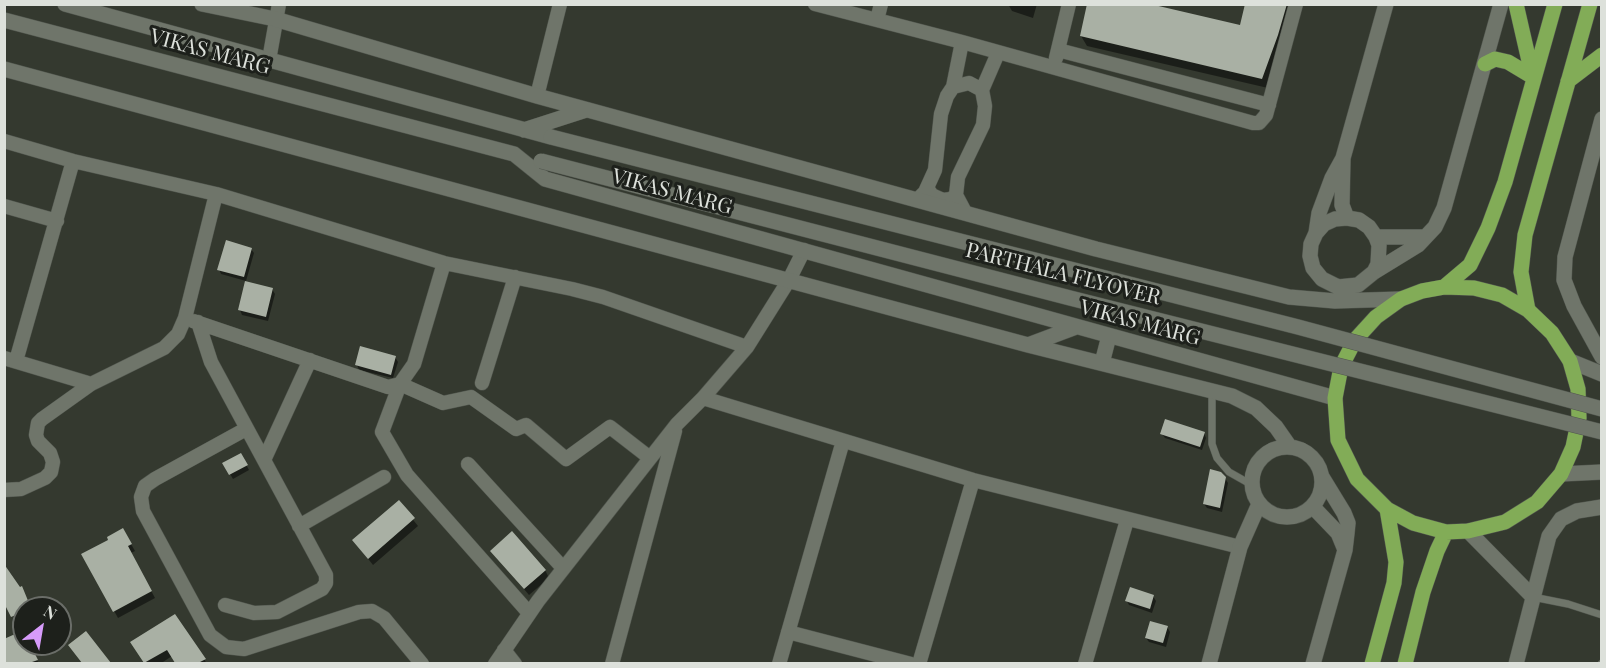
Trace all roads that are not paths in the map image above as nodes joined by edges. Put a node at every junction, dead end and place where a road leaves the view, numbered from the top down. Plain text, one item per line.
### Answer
1 (65, 4) edge
2 (202, 4) edge
3 (560, 4) edge
4 (815, 4) edge
5 (880, 4) edge
6 (1069, 4) edge
7 (1296, 4) edge
8 (1386, 4) edge
9 (1501, 4) edge
10 (1516, 4) edge
11 (1555, 4) edge
12 (1590, 4) edge
13 (277, 12) edge
14 (4, 20) edge
15 (877, 20) junction
16 (962, 42) junction
17 (1058, 50) junction
18 (998, 53) junction
19 (1602, 55) edge
20 (268, 60) junction
21 (1485, 64) junction
22 (1053, 68) junction
23 (4, 69) edge
24 (1533, 77) junction
25 (1568, 81) junction
26 (953, 87) junction
27 (982, 90) junction
28 (537, 96) junction
29 (1269, 105) junction
30 (586, 110) junction
31 (1602, 119) edge
32 (524, 130) junction
33 (4, 141) edge
34 (514, 154) junction
35 (1343, 158) junction
36 (74, 161) junction
37 (925, 189) junction
38 (957, 189) junction
39 (216, 194) junction
40 (4, 206) edge
41 (965, 212) junction
42 (1347, 218) junction
43 (57, 221) junction
44 (1316, 233) junction
45 (1376, 237) junction
46 (1425, 237) junction
47 (804, 250) junction
48 (444, 263) junction
49 (1371, 276) junction
50 (515, 277) junction
51 (1322, 279) junction
52 (789, 280) junction
53 (1444, 287) junction
54 (1297, 298) junction
55 (1401, 299) junction
56 (1382, 301) junction
57 (1528, 310) junction
58 (192, 320) junction
59 (1076, 327) junction
60 (1109, 336) junction
61 (1028, 345) junction
62 (747, 346) junction
63 (1602, 357) edge
64 (10, 359) edge
65 (310, 360) junction
66 (1570, 361) junction
67 (1102, 363) junction
68 (1602, 374) edge
69 (482, 383) dead end
70 (92, 384) junction
71 (400, 384) junction
72 (1212, 391) junction
73 (703, 398) junction
74 (1335, 398) junction
75 (1602, 409) edge
76 (677, 424) junction
77 (246, 429) junction
78 (1602, 432) edge
79 (843, 441) junction
80 (1290, 447) junction
81 (650, 458) junction
82 (264, 460) junction
83 (468, 464) dead end
84 (1602, 472) edge
85 (1561, 474) junction
86 (384, 477) dead end
87 (1322, 477) junction
88 (973, 480) junction
89 (1252, 485) junction
90 (4, 490) edge
91 (1259, 504) junction
92 (1313, 507) junction
93 (1602, 507) edge
94 (1387, 509) junction
95 (1127, 520) junction
96 (299, 526) junction
97 (1468, 531) junction
98 (1446, 532) junction
99 (1240, 547) junction
100 (1345, 550) junction
101 (563, 568) junction
102 (1533, 597) junction
103 (225, 604) dead end
104 (529, 613) junction
105 (1602, 615) edge
106 (788, 632) junction
107 (504, 650) junction
108 (422, 663) edge
109 (495, 663) edge
110 (515, 663) edge
111 (612, 663) edge
112 (779, 663) edge
113 (911, 663) edge
114 (920, 663) edge
115 (1085, 663) edge
116 (1209, 663) edge
117 (1313, 663) edge
118 (1371, 663) edge
119 (1405, 663) edge
120 (1516, 663) edge

1 - 20 main road, VIKAS MARG
2 - 13 main road
3 - 28 street
4 - 15 street
5 - 15 street
6 - 17 street
7 - 29 street
8 - 35 main road
9 - 21 main road
10 - 24 main road
11 - 24 main road
12 - 25 main road
13 - 20 street
13 - 28 main road
14 - 34 main road, VIKAS MARG
15 - 16 street
16 - 18 street
16 - 26 street
17 - 22 street
17 - 29 street
18 - 22 street
18 - 27 street
19 - 25 main road
20 - 32 main road, VIKAS MARG
21 - 24 main road
21 - 46 main road
22 - 29 street
23 - 52 main road
24 - 53 main road
25 - 57 main road
26 - 27 street
26 - 37 street
27 - 38 street
28 - 30 main road
30 - 32 main road
30 - 37 main road
31 - 63 main road
32 - 75 main road, PARTHALA FLYOVER, bridge
33 - 36 street
34 - 47 main road, VIKAS MARG
34 - 78 main road, PARTHALA FLYOVER, bridge
35 - 42 main road
35 - 44 main road
36 - 39 street
36 - 43 street
37 - 38 street
37 - 38 street
37 - 41 main road
38 - 41 street
39 - 48 street
39 - 58 street
40 - 43 street
41 - 54 main road
42 - 44 main road
42 - 45 main road
43 - 64 street
44 - 51 main road
45 - 46 main road
45 - 49 main road
46 - 49 main road
47 - 52 street
47 - 59 main road, VIKAS MARG
48 - 50 street
48 - 71 street
49 - 51 main road
49 - 56 main road
50 - 62 street
50 - 69 street
51 - 54 main road
52 - 61 main road
52 - 62 street
53 - 55 main road
53 - 57 main road
54 - 56 main road
55 - 56 main road
55 - 74 main road
57 - 66 main road
58 - 65 street
58 - 70 street
58 - 77 street
59 - 60 main road, VIKAS MARG
59 - 61 main road
60 - 67 main road
60 - 74 main road, VIKAS MARG
61 - 67 main road
62 - 73 street
64 - 70 street
65 - 71 street
65 - 82 street
66 - 68 main road
66 - 85 main road
67 - 72 main road
70 - 90 street
71 - 81 street
71 - 104 street
72 - 80 main road
72 - 89 lane
73 - 76 street
73 - 79 street
74 - 94 main road
76 - 81 street
76 - 111 street
77 - 82 street
77 - 108 street
79 - 88 street
79 - 106 street
80 - 87 main road
80 - 89 main road
81 - 101 street
82 - 96 street
83 - 101 street
84 - 85 main road
85 - 97 main road
86 - 96 street
87 - 92 main road
87 - 100 main road
88 - 95 street
88 - 114 street
89 - 91 main road
91 - 92 main road
91 - 99 main road
92 - 100 main road
93 - 102 main road
94 - 98 main road
94 - 118 main road
95 - 99 street
95 - 115 street
96 - 103 street
97 - 98 main road
97 - 102 main road
98 - 119 main road
99 - 116 main road
100 - 117 main road
101 - 104 street
102 - 105 lane
102 - 120 main road
104 - 107 street
106 - 112 street
106 - 113 street
107 - 109 street
107 - 110 street

